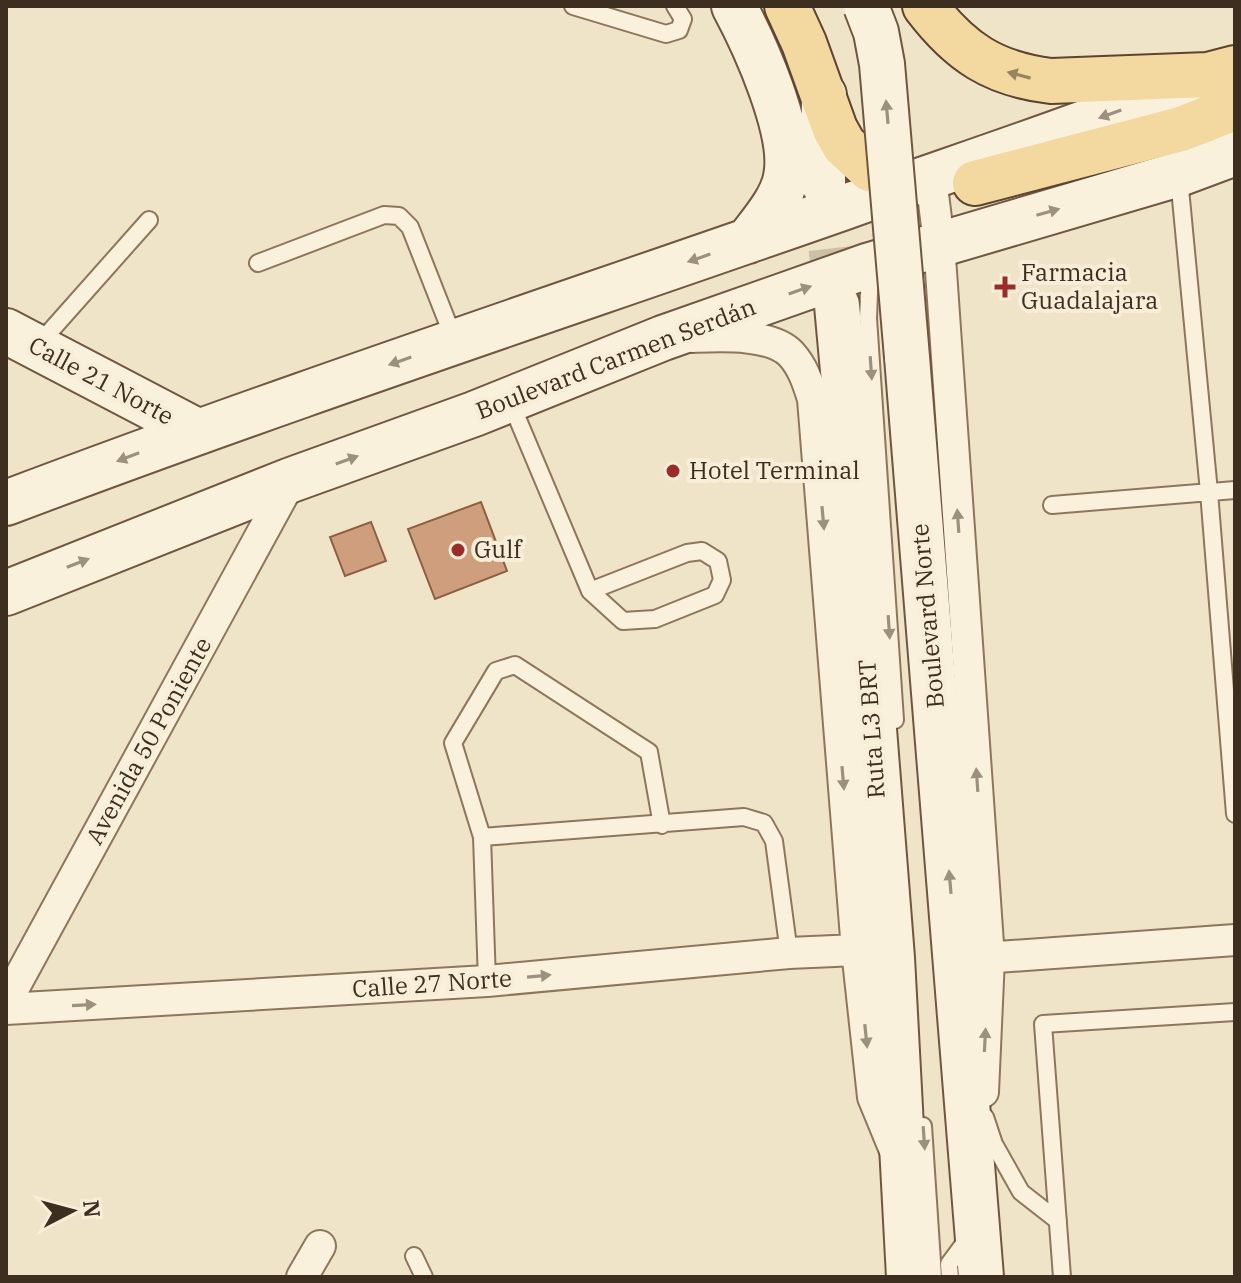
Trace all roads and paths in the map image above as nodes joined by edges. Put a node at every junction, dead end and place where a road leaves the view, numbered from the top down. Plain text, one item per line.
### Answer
1 (573, 6) edge
2 (675, 6) edge
3 (734, 6) edge
4 (787, 6) edge
5 (866, 6) edge
6 (925, 6) edge
7 (1222, 71) edge
8 (824, 95) junction
9 (1235, 108) edge
10 (1235, 153) edge
11 (1179, 174) junction
12 (902, 178) junction
13 (823, 183) tunnel mouth
14 (975, 183) dead end
15 (149, 220) dead end
16 (748, 241) junction
17 (939, 243) junction
18 (876, 245) junction
19 (258, 263) dead end
20 (837, 305) tunnel mouth
21 (663, 338) junction
22 (21, 339) edge
23 (454, 342) junction
24 (510, 400) junction
25 (197, 431) junction
26 (291, 480) junction
27 (1235, 490) edge
28 (1209, 492) junction
29 (6, 503) edge
30 (1052, 505) dead end
31 (590, 591) junction
32 (6, 593) edge
33 (896, 731) dead end
34 (1235, 814) edge
35 (662, 825) junction
36 (482, 837) junction
37 (1235, 940) edge
38 (857, 950) junction
39 (789, 953) junction
40 (973, 959) junction
41 (487, 981) junction
42 (6, 1002) edge
43 (6, 1009) edge
44 (1235, 1012) edge
45 (974, 1100) junction
46 (922, 1111) dead end
47 (902, 1167) junction
48 (1058, 1221) junction
49 (976, 1229) junction
50 (320, 1246) dead end
51 (414, 1256) dead end
52 (302, 1277) edge
53 (424, 1277) edge
54 (909, 1277) edge
55 (933, 1277) edge
56 (950, 1277) edge
57 (981, 1277) edge
58 (1062, 1277) edge

1 - 2 lane
3 - 16 main road
4 - 8 main road
40 -> 5 main road, Boulevard Norte, bridge
7 -> 6 main road
7 -> 12 main road
8 - 12 main road
8 - 13 main road
9 - 14 main road
10 - 11 main road, Boulevard Carmen Serdán
17 -> 11 main road, Boulevard Carmen Serdán
11 - 28 lane
12 - 16 main road
12 - 17 street, Boulevard Norte
12 - 18 lane, Ruta L3 BRT
15 - 22 lane
16 -> 23 main road
17 - 18 main road, Boulevard Carmen Serdán
40 -> 17 street, Boulevard Norte
21 -> 18 main road, Boulevard Carmen Serdán
18 -> 33 lane, Ruta L3 BRT
19 - 23 lane
20 - 47 main road
21 - 24 main road, Boulevard Carmen Serdán
21 -> 38 street
22 - 25 main road, Calle 21 Norte
23 -> 25 main road
26 -> 24 main road, Boulevard Carmen Serdán
24 - 31 lane
25 -> 29 main road
32 -> 26 main road, Boulevard Carmen Serdán
26 - 42 street, Avenida 50 Poniente
27 - 28 lane
28 - 30 lane
28 - 34 lane
31 - 31 lane
35 - 36 lane
35 - 36 lane
35 - 39 lane
36 - 41 lane
37 - 40 street
38 - 39 street, Calle 27 Norte
38 -> 47 street
41 -> 39 street, Calle 27 Norte
45 -> 40 main road, Boulevard Norte
43 -> 41 street, Calle 27 Norte
44 - 48 lane
45 - 48 lane
45 - 49 main road, Boulevard Norte
46 -> 55 lane
47 - 54 main road
48 - 58 lane
49 - 56 lane
49 - 57 main road, Boulevard Norte
50 - 52 street
51 - 53 lane

